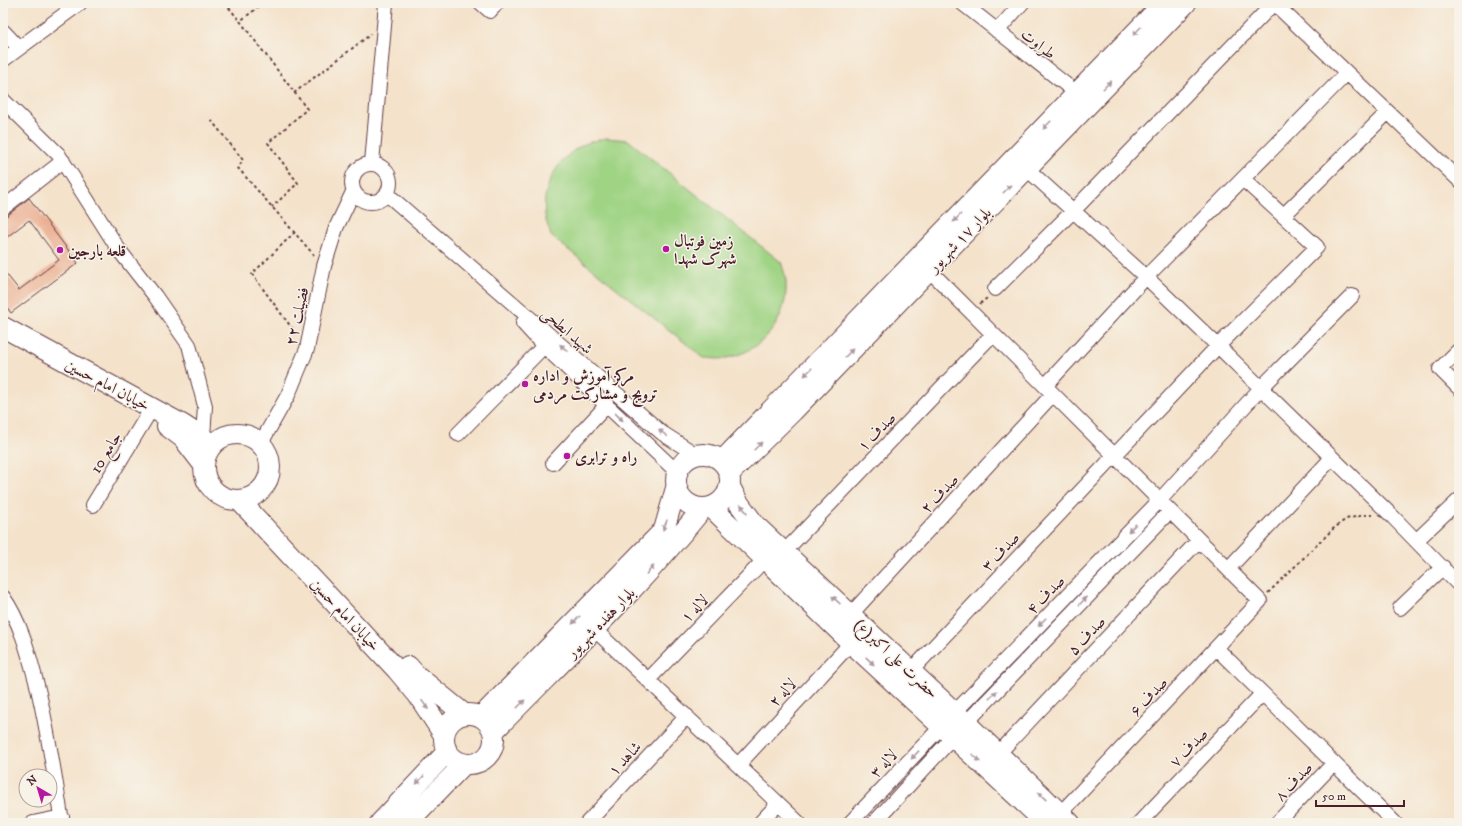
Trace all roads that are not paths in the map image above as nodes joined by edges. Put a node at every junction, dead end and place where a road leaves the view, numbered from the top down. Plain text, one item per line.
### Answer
1 (80, 3) edge
2 (386, 3) edge
3 (481, 3) edge
4 (497, 3) edge
5 (962, 3) edge
6 (1022, 3) edge
7 (1164, 3) edge
8 (1186, 3) edge
9 (1274, 3) edge
10 (3, 31) edge
11 (997, 31) junction
12 (19, 48) junction
13 (3, 60) edge
14 (1347, 73) junction
15 (1083, 98) junction
16 (3, 100) edge
17 (1388, 112) junction
18 (63, 161) junction
19 (372, 163) junction
20 (1026, 168) junction
21 (1243, 179) junction
22 (1459, 180) edge
23 (353, 192) junction
24 (387, 194) junction
25 (3, 208) edge
26 (1073, 211) junction
27 (1283, 216) junction
28 (929, 270) junction
29 (1146, 277) junction
30 (496, 288) junction
31 (995, 289) road end
32 (1352, 296) dead end
33 (3, 327) edge
34 (993, 334) junction
35 (3, 340) edge
36 (544, 346) junction
37 (1218, 346) junction
38 (1459, 350) edge
39 (1261, 388) junction
40 (1459, 388) edge
41 (1049, 390) junction
42 (607, 405) junction
43 (147, 416) junction
44 (458, 434) dead end
45 (207, 440) junction
46 (261, 443) junction
47 (695, 454) junction
48 (1114, 455) junction
49 (1332, 458) junction
50 (553, 463) dead end
51 (203, 464) junction
52 (727, 474) junction
53 (677, 480) junction
54 (246, 498) junction
55 (1160, 500) junction
56 (1459, 500) edge
57 (93, 505) dead end
58 (707, 508) junction
59 (1170, 511) junction
60 (1199, 540) junction
61 (1416, 541) junction
62 (784, 552) junction
63 (764, 560) junction
64 (801, 568) junction
65 (1443, 568) junction
66 (1228, 569) junction
67 (788, 582) junction
68 (1459, 585) edge
69 (3, 597) edge
70 (1400, 608) dead end
71 (850, 614) junction
72 (594, 629) junction
73 (850, 643) junction
74 (1216, 648) junction
75 (911, 672) junction
76 (648, 680) junction
77 (1262, 694) junction
78 (687, 716) junction
79 (960, 717) junction
80 (479, 721) junction
81 (947, 732) junction
82 (446, 743) junction
83 (998, 754) junction
84 (1334, 763) junction
85 (464, 764) junction
86 (738, 765) junction
87 (778, 804) junction
88 (62, 820) edge
89 (1058, 820) edge
90 (33, 823) edge
91 (380, 823) edge
92 (406, 823) edge
93 (587, 823) edge
94 (760, 823) edge
95 (799, 823) edge
96 (850, 823) edge
97 (874, 823) edge
98 (1139, 823) edge
99 (1278, 823) edge
100 (1395, 823) edge

1 - 12 street
2 - 19 street
3 - 4 street
5 - 11 street, طراوت
6 - 11 street
7 -> 15 street, بلوار ۱۷ شهریور
15 -> 8 street, بلوار ۱۷ شهریور
9 - 14 street
9 - 26 street
10 - 12 street
11 - 15 street, طراوت
12 - 13 street
14 - 17 street
14 - 21 street, صدف ۲
15 - 20 street, بلوار ۱۷ شهریور
15 -> 52 street, بلوار ۱۷ شهریور
16 - 18 street
17 - 22 street
17 - 27 street
18 - 25 street
18 - 45 street
19 - 23 street
19 - 24 street
20 - 26 street
28 -> 20 street, بلوار ۱۷ شهریور
21 - 27 street
21 - 29 street, صدف ۲
23 - 24 street
23 - 46 street, فضیلت ۲۲
24 - 30 street, شهید ابطحی
26 - 29 street
26 - 31 street
27 - 37 street, صدف ۳
28 - 34 street
52 -> 28 street, بلوار ۱۷ شهریور
29 - 37 street
29 - 41 street, صدف ۲
30 - 36 street, شهید ابطحی
47 -> 30 street, شهید ابطحی
32 - 39 street, صدف ۴
33 - 45 street, خیابان امام حسین
34 - 41 street
34 - 62 street, صدف ۱
35 - 43 street, خیابان امام حسین
36 - 42 street, شهید ابطحی
36 - 44 street
37 - 39 street
37 - 48 street, صدف ۳
38 - 40 street
39 - 49 street
39 - 55 street, صدف ۴
41 - 48 street
41 - 71 street, صدف ۲
42 - 50 street
42 -> 53 street, شهید ابطحی
43 - 51 street, خیابان امام حسین
43 - 57 street, جامع 10
45 - 46 street
45 - 51 street
46 - 54 street
47 - 52 street
47 - 53 street
48 - 55 street
48 - 75 street, صدف ۳
49 - 61 street
49 - 66 street
51 - 54 street
52 - 58 street
62 -> 52 street, حضرت علی اکبر(ع)
53 - 58 street
53 -> 80 street, بلوار هفده شهریور
54 - 80 street, خیابان امام حسین
54 -> 82 street, خیابان امام حسین
55 - 59 street
55 -> 79 street, صدف ۴
56 - 61 street
58 - 63 street, حضرت علی اکبر(ع)
72 -> 58 street, بلوار هفده شهریور
59 - 60 street
79 -> 59 street, صدف ۴
60 - 66 street
60 - 83 street, صدف ۵
61 - 65 street
62 - 64 street, حضرت علی اکبر(ع)
63 - 67 street, حضرت علی اکبر(ع)
63 - 76 street, لاله ۱
64 - 67 street
71 -> 64 street, حضرت علی اکبر(ع)
65 - 68 street
65 - 70 street
66 - 74 street, صدف ۶
67 - 73 street, حضرت علی اکبر(ع)
69 - 88 street
71 - 75 street, حضرت علی اکبر(ع)
72 - 76 street
80 -> 72 street, بلوار هفده شهریور
73 -> 81 street, حضرت علی اکبر(ع)
73 - 86 street, لاله ۲
74 - 77 street
74 - 89 street, صدف ۶
75 - 79 street, حضرت علی اکبر(ع)
76 - 78 street
77 - 84 street
77 - 98 street, صدف ۷
78 - 86 street
78 - 93 street, شاهد ۱
79 - 81 street
79 - 83 street, حضرت علی اکبر(ع)
80 - 82 street
80 - 85 street
81 -> 89 street, حضرت علی اکبر(ع)
81 -> 96 street, لاله ۳
81 - 97 street
82 - 85 street
82 -> 91 street
89 -> 83 street, حضرت علی اکبر(ع)
84 - 99 street, صدف ۸
84 - 100 street
85 - 92 street
86 - 87 street
87 - 94 street
87 - 95 street
88 - 90 street

